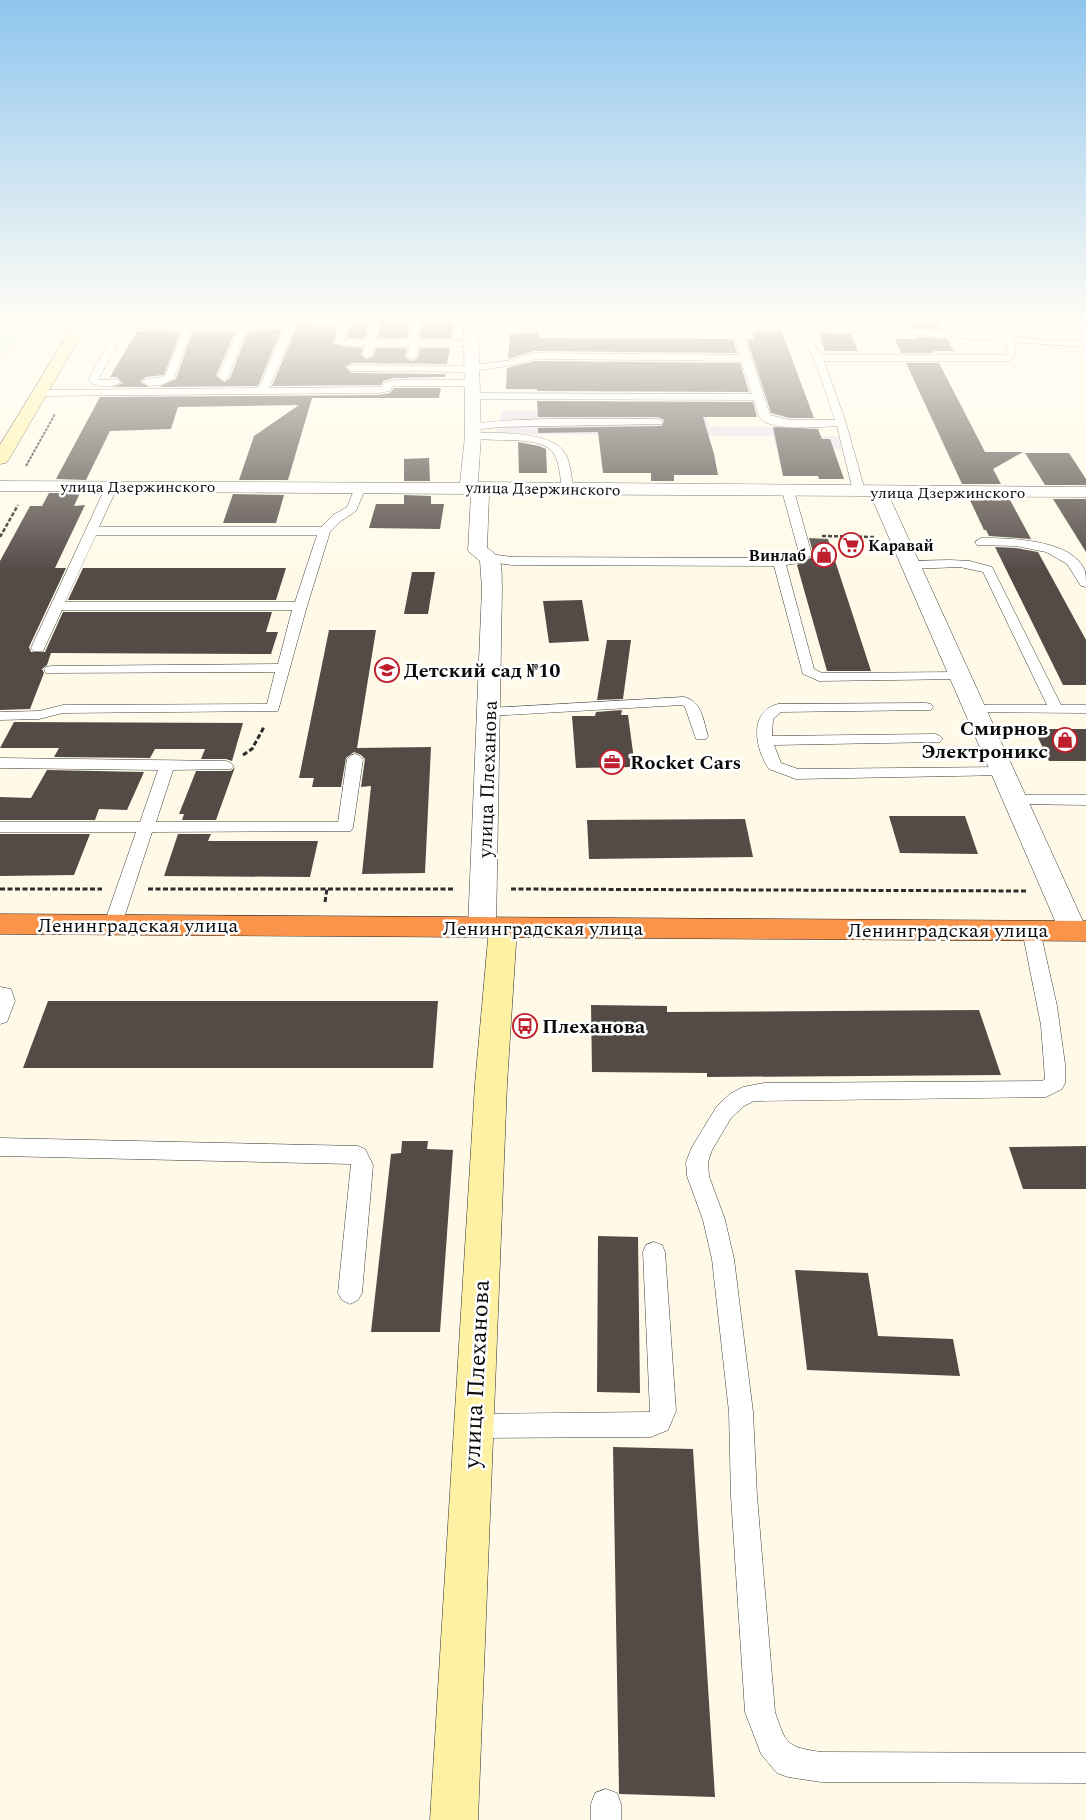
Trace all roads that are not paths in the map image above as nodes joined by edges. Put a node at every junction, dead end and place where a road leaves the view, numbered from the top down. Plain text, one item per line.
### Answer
1 (35, 402) edge
2 (472, 402) edge
3 (760, 402) edge
4 (834, 402) edge
5 (658, 422) dead end
6 (841, 423) junction
7 (473, 431) junction
8 (0, 459) edge
9 (0, 486) edge
10 (112, 486) junction
11 (360, 487) junction
12 (475, 487) junction
13 (568, 489) junction
14 (788, 491) junction
15 (868, 491) junction
16 (1086, 492) edge
17 (92, 531) junction
18 (324, 531) junction
19 (981, 542) dead end
20 (490, 558) junction
21 (779, 562) junction
22 (911, 565) junction
23 (1086, 583) edge
24 (57, 606) junction
25 (300, 606) junction
26 (38, 648) dead end
27 (283, 668) junction
28 (51, 670) dead end
29 (960, 676) junction
30 (926, 707) dead end
31 (974, 709) junction
32 (1056, 709) junction
33 (1086, 709) edge
34 (489, 712) junction
35 (0, 716) edge
36 (701, 736) dead end
37 (935, 739) dead end
38 (764, 741) junction
39 (355, 759) dead end
40 (0, 763) edge
41 (167, 765) junction
42 (226, 766) road end
43 (1002, 772) junction
44 (1015, 800) junction
45 (1086, 800) edge
46 (0, 827) edge
47 (146, 827) junction
48 (0, 924) edge
49 (113, 924) junction
50 (492, 928) junction
51 (1031, 930) junction
52 (1079, 930) edge
53 (0, 994) edge
54 (0, 1017) edge
55 (0, 1147) edge
56 (654, 1252) dead end
57 (350, 1293) dead end
58 (474, 1426) junction
59 (1086, 1768) edge
60 (454, 1820) edge

1 - 8 street
2 - 7 street
3 - 6 lane
4 - 6 lane
5 - 7 lane
6 - 15 lane
7 - 12 street
7 - 13 lane
9 - 10 street, улица Дзержинского
10 - 11 street, улица Дзержинского
10 - 17 lane
11 - 12 street, улица Дзержинского
11 - 18 lane
12 - 13 street, улица Дзержинского
12 - 20 street
13 - 14 street, улица Дзержинского
14 - 15 street, улица Дзержинского
14 - 21 lane
15 - 16 street, улица Дзержинского
15 - 22 street
17 - 18 lane
17 - 24 lane
18 - 25 lane
19 - 23 lane
20 - 21 lane
20 - 34 street, улица Плеханова
21 - 29 lane
22 - 29 street
22 - 32 lane
24 - 25 lane
24 - 26 lane
25 - 27 lane
27 - 28 lane
27 - 35 lane
29 - 31 street
30 - 38 lane
31 - 32 lane
31 - 43 street
32 - 33 lane
34 - 36 lane
34 - 50 street, улица Плеханова
37 - 38 lane
38 - 43 lane
39 - 47 lane
40 - 41 lane
41 - 42 lane
41 - 47 lane
43 - 44 street
44 - 45 lane
44 - 52 street
46 - 47 lane
47 - 49 lane
48 - 49 highway, Ленинградская улица
49 - 50 highway, Ленинградская улица
50 - 51 highway, Ленинградская улица
50 - 58 street, улица Плеханова
51 - 52 highway, Ленинградская улица
51 - 59 lane
53 - 54 lane
55 - 57 lane
56 - 58 lane
58 - 60 street, улица Плеханова

